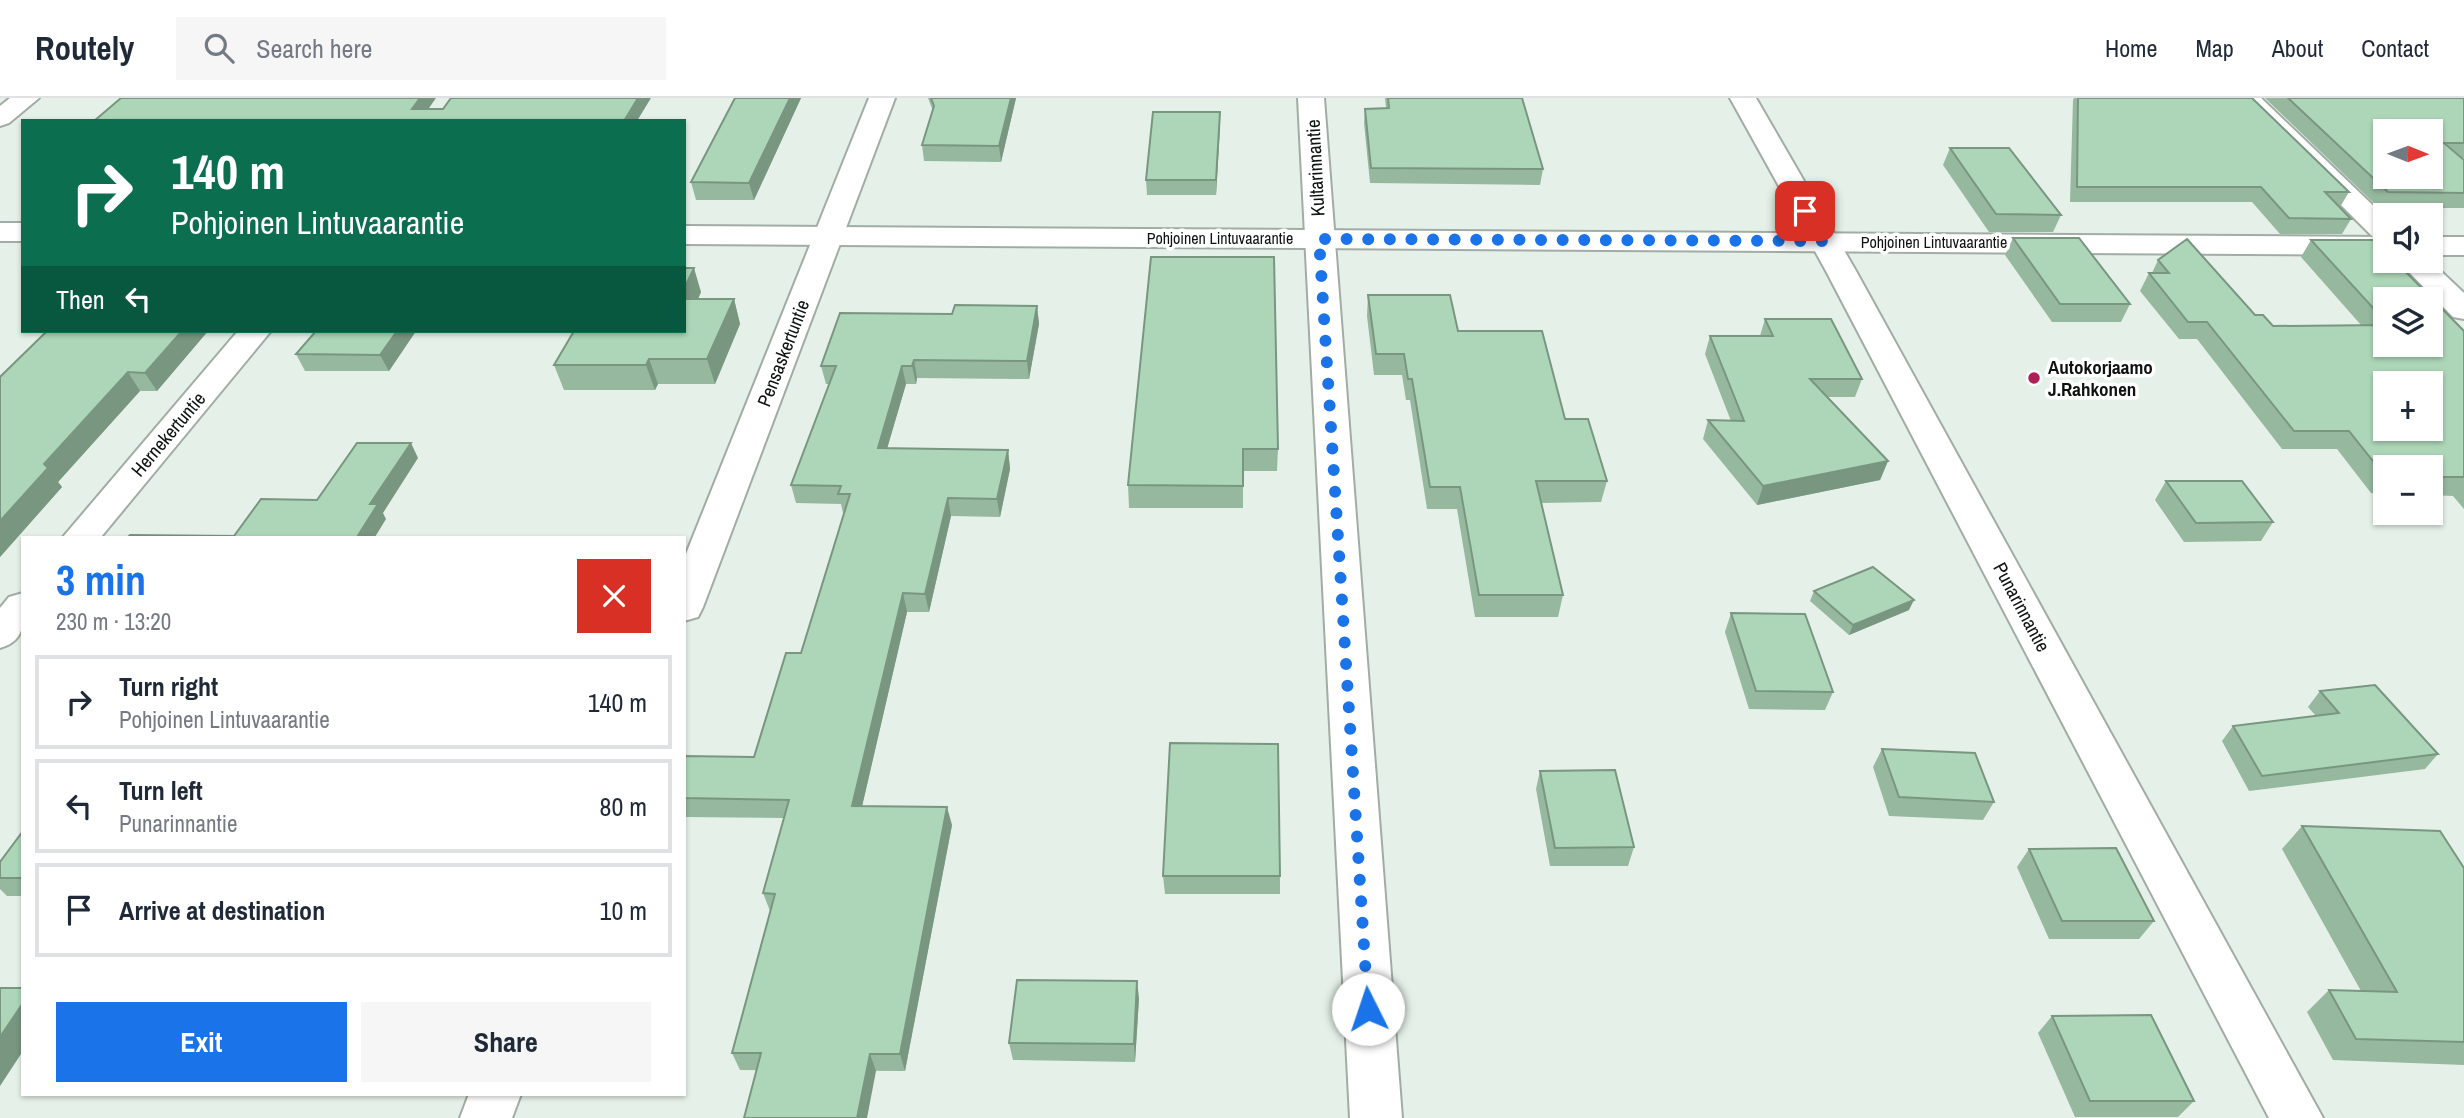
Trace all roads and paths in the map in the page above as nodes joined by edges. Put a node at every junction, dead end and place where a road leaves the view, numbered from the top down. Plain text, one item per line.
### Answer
1 (26, 98) edge
2 (882, 98) edge
3 (1311, 98) edge
4 (1744, 98) edge
5 (2248, 98) edge
6 (0, 118) edge
7 (2373, 221) edge
8 (0, 232) edge
9 (21, 232) edge
10 (686, 235) edge
11 (828, 236) junction
12 (1319, 239) junction
13 (1822, 241) junction
14 (2373, 246) edge
15 (2443, 246) edge
16 (2464, 246) edge
17 (2425, 273) edge
18 (2464, 310) edge
19 (254, 333) edge
20 (82, 536) edge
21 (686, 602) edge
22 (21, 609) edge
23 (0, 634) edge
24 (494, 1096) edge
25 (486, 1118) edge
26 (1376, 1118) edge
27 (2297, 1118) edge

1 - 6 street
2 - 11 street, Pensaskertuntie
3 - 12 street, Kultarinnantie
4 - 13 street, Punarinnantie
5 - 7 street
8 - 9 street
10 - 11 street, Pohjoinen Lintuvaarantie
11 - 12 street, Pohjoinen Lintuvaarantie
11 - 21 street, Pensaskertuntie
12 - 13 street, Pohjoinen Lintuvaarantie
12 - 26 street, Kultarinnantie
13 - 14 street, Pohjoinen Lintuvaarantie
13 - 27 street, Punarinnantie
15 - 16 street
17 - 18 street
19 - 20 street, Hernekertuntie
22 - 23 street
24 - 25 street

